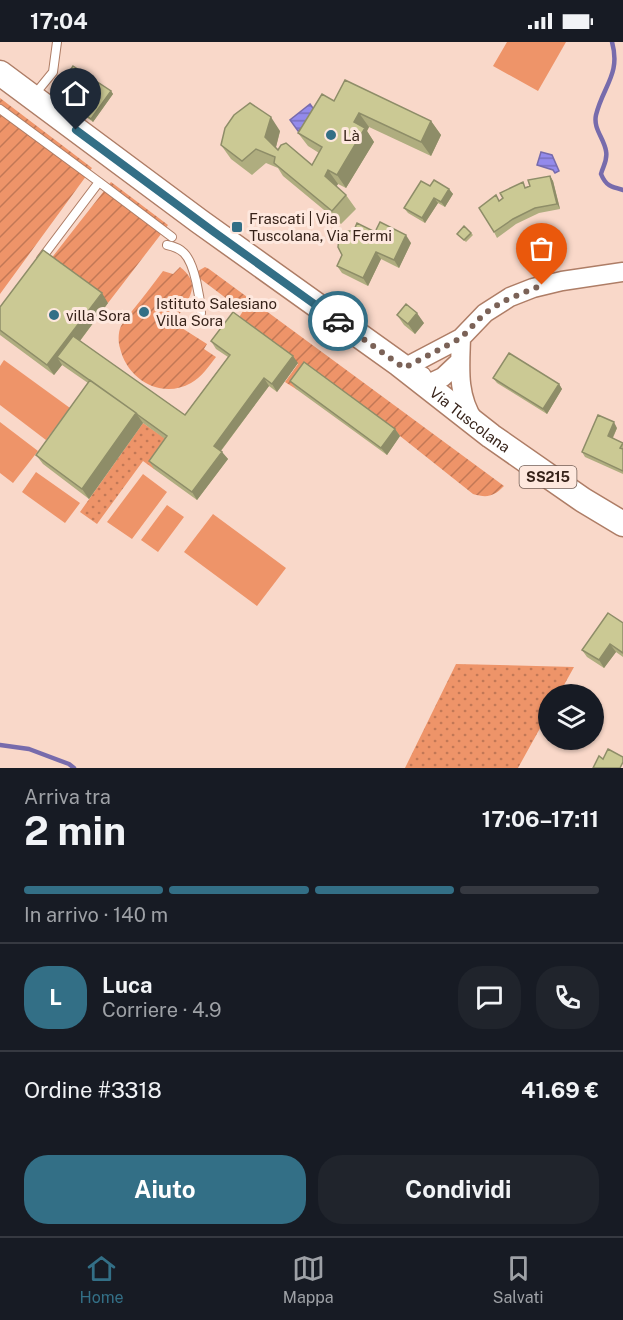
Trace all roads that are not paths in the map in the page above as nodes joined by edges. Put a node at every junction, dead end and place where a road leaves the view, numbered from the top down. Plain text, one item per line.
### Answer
1 (57, 42) edge
2 (0, 73) edge
3 (32, 97) junction
4 (0, 109) edge
5 (99, 182) junction
6 (172, 237) dead end
7 (167, 245) dead end
8 (35, 266) edge
9 (623, 272) edge
10 (201, 313) dead end
11 (461, 338) junction
12 (427, 356) junction
13 (460, 361) junction
14 (404, 368) junction
15 (426, 386) junction
16 (476, 425) junction
17 (623, 525) edge

1 - 3 lane
2 - 3 main road, Via Tuscolana / SS215
3 - 14 main road, Via Tuscolana / SS215
4 - 5 lane
5 - 6 lane
5 - 8 lane
7 - 10 lane
9 - 11 street
11 - 12 street
11 - 13 street
12 - 14 street
12 - 15 street
13 - 15 street
13 - 16 street
14 - 15 main road, Via Tuscolana / SS215
15 - 16 main road, Via Tuscolana / SS215
16 - 17 main road, Via Tuscolana / SS215

